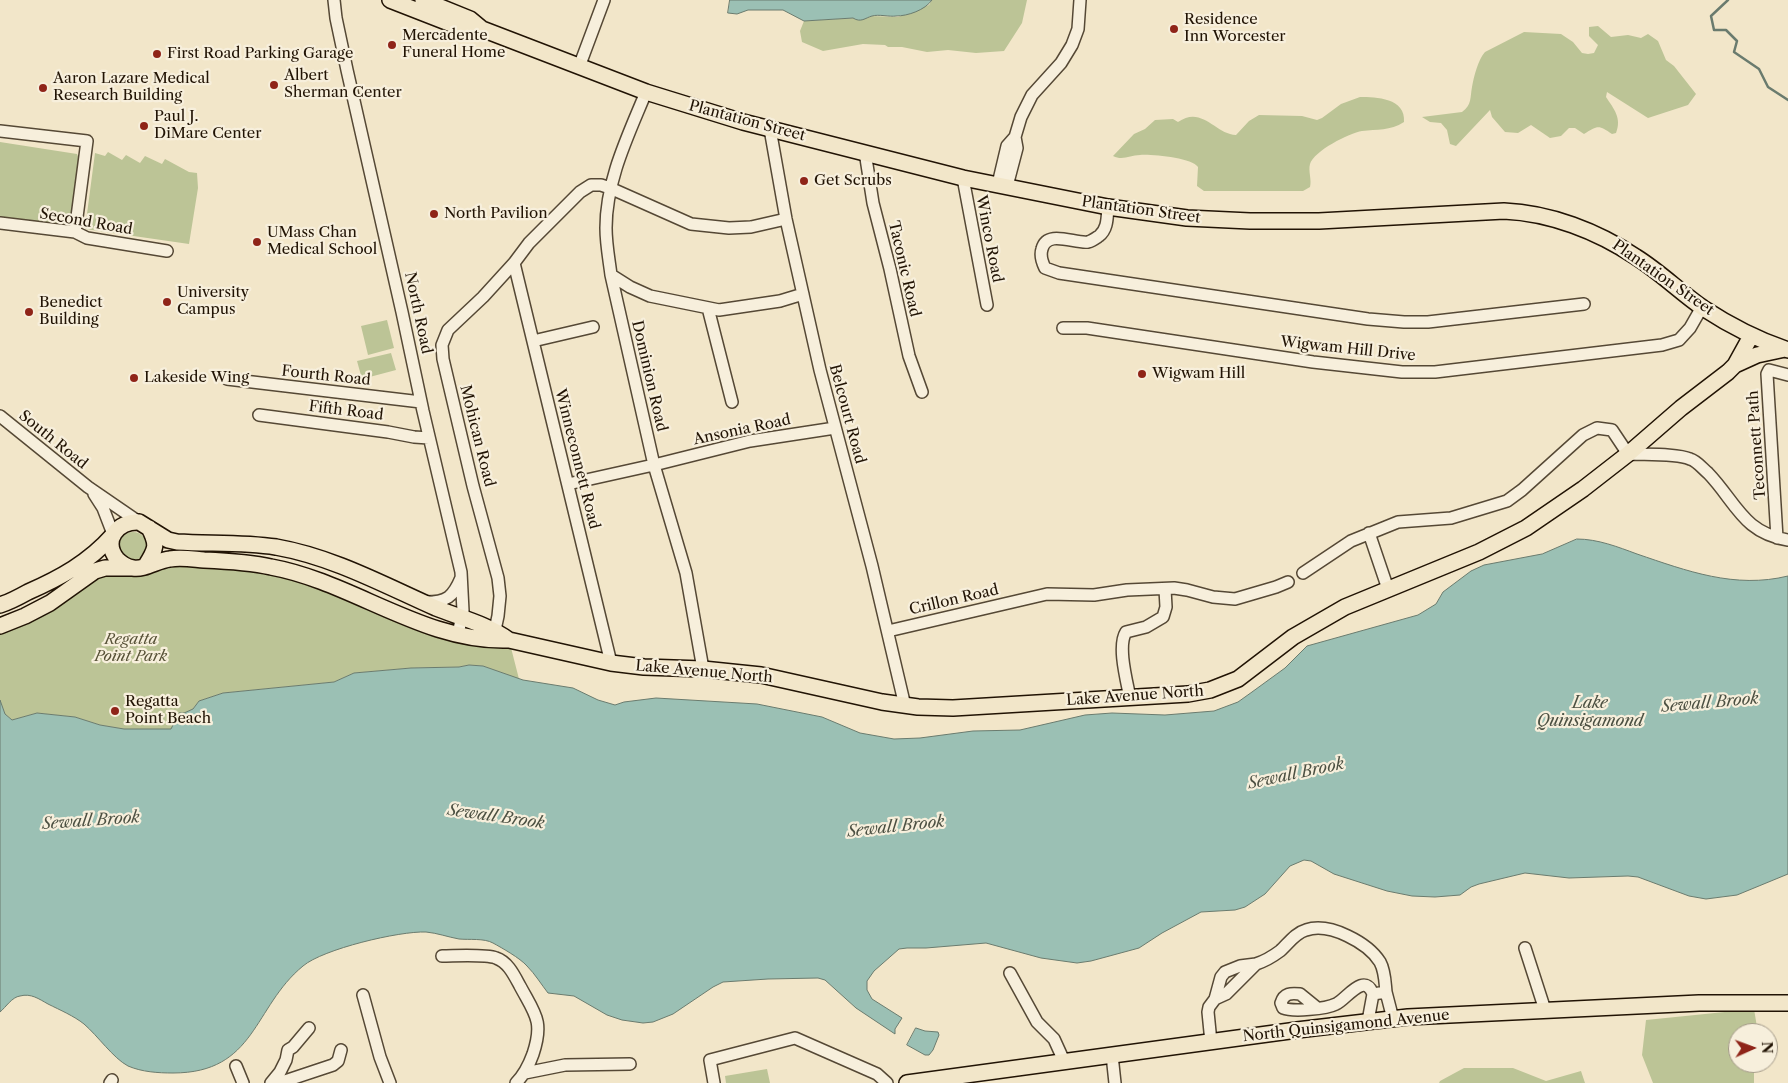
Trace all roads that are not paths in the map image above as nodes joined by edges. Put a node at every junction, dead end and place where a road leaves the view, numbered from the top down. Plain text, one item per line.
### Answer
1 (334, 0) edge
2 (390, 0) edge
3 (423, 0) edge
4 (1080, 0) edge
5 (603, 1) edge
6 (482, 30) junction
7 (579, 67) junction
8 (646, 92) junction
9 (770, 129) junction
10 (0, 131) edge
11 (865, 152) junction
12 (963, 178) junction
13 (1002, 185) junction
14 (610, 188) junction
15 (1108, 207) junction
16 (786, 219) junction
17 (0, 223) edge
18 (75, 232) junction
19 (167, 251) dead end
20 (514, 263) junction
21 (611, 274) junction
22 (803, 294) junction
23 (1584, 304) dead end
24 (987, 306) dead end
25 (1702, 307) junction
26 (708, 308) junction
27 (592, 327) dead end
28 (1063, 328) dead end
29 (1751, 336) junction
30 (533, 341) junction
31 (1787, 350) edge
32 (1734, 365) junction
33 (1788, 375) edge
34 (227, 379) dead end
35 (922, 392) dead end
36 (421, 402) junction
37 (732, 402) dead end
38 (258, 415) dead end
39 (0, 416) edge
40 (834, 428) junction
41 (429, 438) junction
42 (1628, 454) junction
43 (654, 465) junction
44 (568, 484) junction
45 (88, 487) junction
46 (144, 525) junction
47 (1369, 533) junction
48 (113, 535) junction
49 (1783, 539) edge
50 (242, 543) junction
51 (240, 562) junction
52 (140, 567) junction
53 (1303, 573) dead end
54 (461, 578) junction
55 (1288, 582) dead end
56 (1165, 589) junction
57 (1388, 590) junction
58 (425, 602) junction
59 (0, 605) edge
60 (462, 618) junction
61 (0, 626) edge
62 (888, 631) junction
63 (458, 634) junction
64 (494, 636) junction
65 (611, 663) junction
66 (703, 669) junction
67 (1130, 698) junction
68 (905, 706) junction
69 (1525, 948) dead end
70 (442, 956) dead end
71 (1256, 964) junction
72 (1010, 973) dead end
73 (1386, 992) junction
74 (1373, 994) junction
75 (364, 995) dead end
76 (1215, 999) junction
77 (1788, 1003) edge
78 (1316, 1008) dead end
79 (1545, 1010) junction
80 (1393, 1019) junction
81 (1368, 1021) junction
82 (309, 1028) dead end
83 (1211, 1042) junction
84 (341, 1050) dead end
85 (1112, 1055) junction
86 (1064, 1061) junction
87 (630, 1064) dead end
88 (236, 1066) dead end
89 (525, 1073) junction
90 (243, 1083) edge
91 (271, 1083) edge
92 (279, 1083) edge
93 (390, 1083) edge
94 (516, 1083) edge
95 (714, 1083) edge
96 (886, 1083) edge
97 (907, 1083) edge
98 (1115, 1083) edge

1 - 36 street, North Road
2 - 6 main road, Plantation Street
3 - 6 main road, Plantation Street
4 - 13 street
5 - 7 street
6 - 7 main road, Plantation Street
7 - 8 main road, Plantation Street
8 - 9 main road, Plantation Street
8 - 14 street, Dominion Road
9 - 11 main road, Plantation Street
9 - 16 street, Belcourt Road
10 - 18 street
11 - 12 main road, Plantation Street
11 - 35 street, Taconic Road
12 - 13 main road, Plantation Street
12 - 24 street, Winco Road
13 - 15 main road, Plantation Street
14 - 16 street
14 - 20 street, Mohican Road
14 - 21 street, Dominion Road
15 - 23 street
15 - 25 main road, Plantation Street
16 - 22 street, Belcourt Road
17 - 18 street, Second Road
18 - 19 street, Second Road
20 - 30 street, Winneconnett Road
20 - 64 street, Mohican Road
21 - 26 street
21 - 43 street, Dominion Road
22 - 26 street
22 - 40 street, Belcourt Road
25 - 28 street, Wigwam Hill Drive
25 - 29 main road, Plantation Street
26 - 37 street
27 - 30 street
29 - 31 main road, Plantation Street
29 - 32 main road
30 - 44 street, Winneconnett Road
31 - 32 main road
32 - 42 main road, Lake Avenue North
33 - 49 street, Teconnett Path
34 - 36 street, Fourth Road
36 - 41 street, North Road
38 - 41 street, Fifth Road
39 - 45 street, South Road
40 - 43 street, Ansonia Road
40 - 62 street, Belcourt Road
41 - 54 street, North Road
42 - 47 street
42 - 49 street
42 - 57 main road, Lake Avenue North
43 - 44 street, Ansonia Road
43 - 66 street, Dominion Road
44 - 65 street, Winneconnett Road
45 - 46 street, South Road
45 - 48 street, South Road
46 - 48 main road
46 - 50 main road, Lake Avenue North
46 - 52 main road
47 - 53 street
47 - 57 street
48 - 52 main road
48 - 59 main road
50 - 51 street
50 - 58 main road, Lake Avenue North
51 - 52 main road, Lake Avenue North
51 - 63 main road, Lake Avenue North
52 - 61 main road, Lake Avenue North
54 - 58 street
54 - 60 street, North Road
55 - 56 street, Crillon Road
56 - 62 street, Crillon Road
56 - 67 street
57 - 67 main road, Lake Avenue North
58 - 60 main road, Lake Avenue North
60 - 63 street, North Road
60 - 64 main road, Lake Avenue North
62 - 68 street, Belcourt Road
63 - 64 main road, Lake Avenue North
64 - 65 main road, Lake Avenue North
65 - 66 main road, Lake Avenue North
66 - 68 main road, Lake Avenue North
67 - 68 main road, Lake Avenue North
69 - 79 street
70 - 89 street
71 - 73 street
71 - 76 street
71 - 76 street
72 - 86 street
73 - 74 street
73 - 80 street
74 - 78 street
74 - 81 street
75 - 93 street
76 - 83 street
77 - 79 main road, North Quinsigamond Avenue
79 - 80 main road, North Quinsigamond Avenue
80 - 81 main road, North Quinsigamond Avenue
81 - 83 main road, North Quinsigamond Avenue
82 - 91 street
83 - 85 main road, North Quinsigamond Avenue
84 - 92 street
85 - 86 main road, North Quinsigamond Avenue
85 - 98 street
86 - 97 main road, North Quinsigamond Avenue
87 - 89 street
88 - 90 street
89 - 94 street
95 - 96 street

